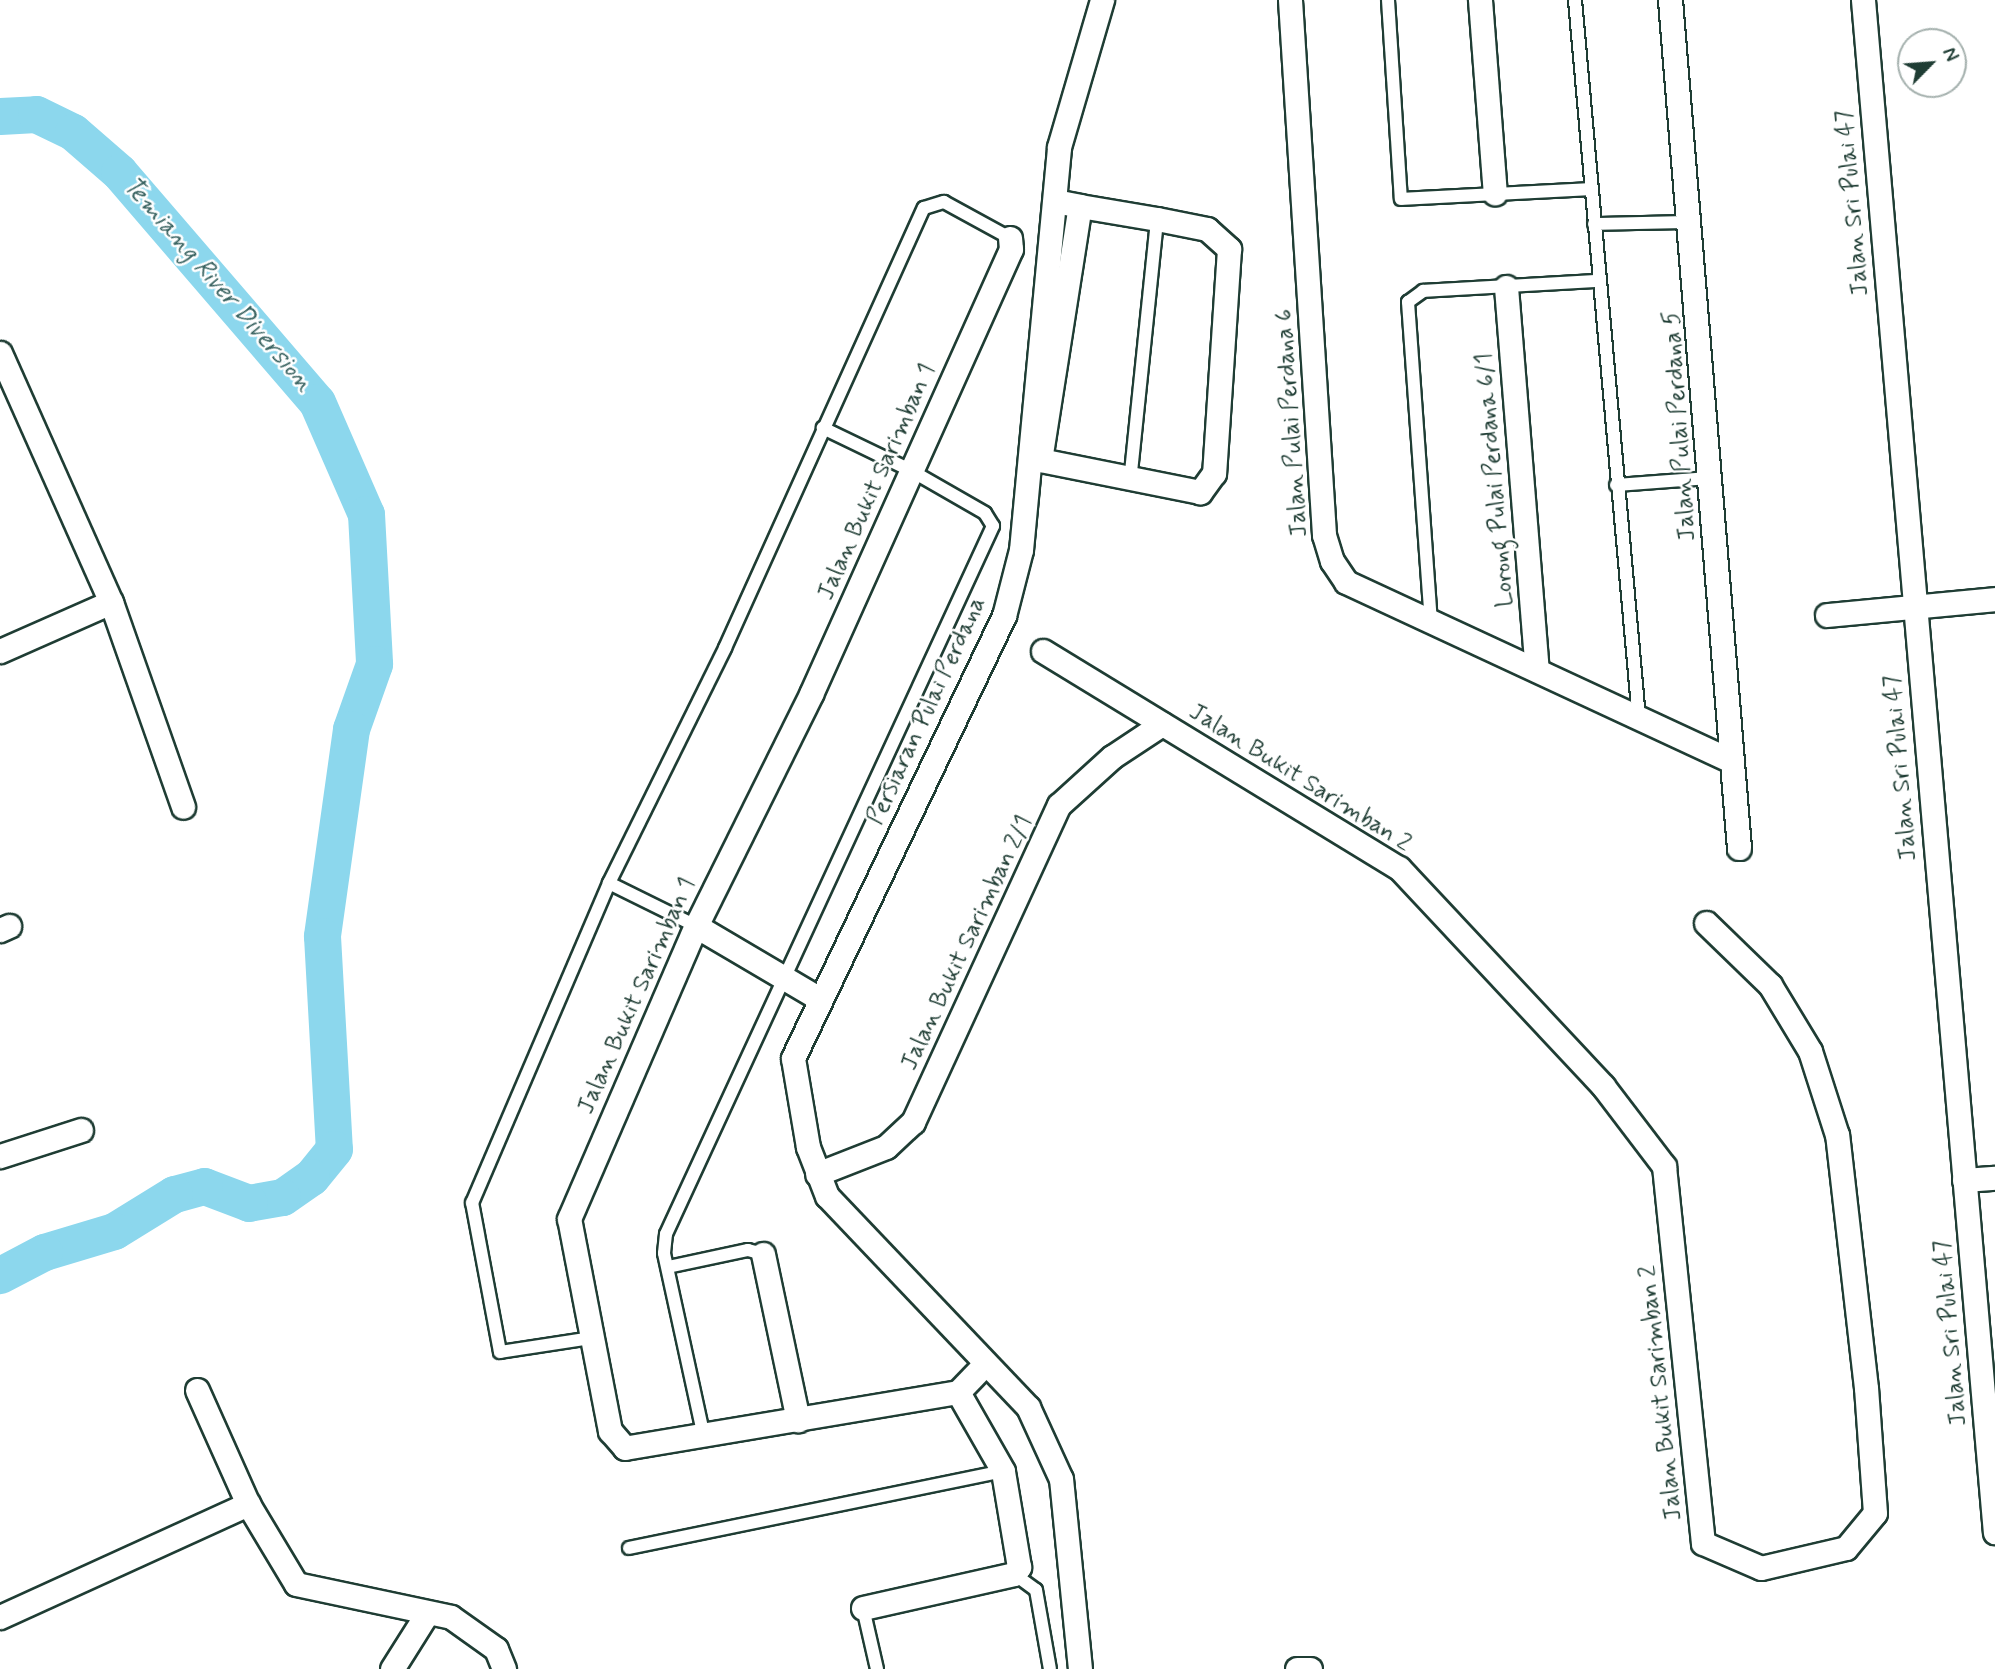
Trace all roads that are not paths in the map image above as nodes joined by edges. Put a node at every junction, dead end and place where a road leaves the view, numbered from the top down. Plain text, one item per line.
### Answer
1 (1102, 0) edge
2 (1290, 0) edge
3 (1388, 0) edge
4 (1480, 0) edge
5 (1575, 0) edge
6 (1670, 0) edge
7 (1863, 0) edge
8 (1591, 189) junction
9 (1495, 193) junction
10 (1055, 201) junction
11 (1080, 206) junction
12 (1157, 219) junction
13 (1692, 222) junction
14 (1594, 224) junction
15 (1010, 238) joint
16 (1598, 281) junction
17 (1506, 287) junction
18 (2, 362) edge
19 (823, 428) junction
20 (910, 470) junction
21 (1710, 478) junction
22 (1130, 482) junction
23 (1616, 485) junction
24 (1995, 599) edge
25 (111, 602) junction
26 (1912, 608) junction
27 (1827, 615) dead end
28 (1431, 623) junction
29 (0, 651) edge
30 (1042, 651) dead end
31 (1537, 669) junction
32 (1639, 719) junction
33 (1162, 724) junction
34 (1731, 761) junction
35 (183, 807) dead end
36 (1738, 848) dead end
37 (609, 883) junction
38 (1706, 923) dead end
39 (696, 926) junction
40 (783, 977) junction
41 (818, 998) junction
42 (81, 1130) dead end
43 (0, 1156) edge
44 (817, 1174) junction
45 (1995, 1178) edge
46 (1964, 1180) junction
47 (763, 1254) joint
48 (668, 1267) junction
49 (591, 1338) junction
50 (984, 1366) junction
51 (197, 1390) dead end
52 (958, 1392) junction
53 (798, 1420) junction
54 (704, 1437) junction
55 (1003, 1471) junction
56 (248, 1504) junction
57 (1995, 1532) edge
58 (629, 1548) dead end
59 (1014, 1574) junction
60 (863, 1608) joint
61 (426, 1615) junction
62 (0, 1617) edge
63 (392, 1669) edge
64 (504, 1669) edge
65 (877, 1669) edge
66 (1050, 1669) edge
67 (1080, 1669) edge
68 (1297, 1669) edge
69 (1310, 1669) edge

1 - 10 street, Persiaran Pulai Perdana
2 - 28 street, Jalan Pulai Perdana 6
3 - 9 lane
4 - 9 street
5 - 8 lane
6 - 13 street, Jalan Pulai Perdana 5
7 - 26 street, Jalan Sri Pulai 47
8 - 9 lane
8 - 14 lane
10 - 11 street
10 - 41 street, Persiaran Pulai Perdana
11 - 12 street
11 - 22 street
12 - 22 lane
12 - 22 street
13 - 14 lane
13 - 21 street, Jalan Pulai Perdana 5
14 - 16 lane
15 - 19 lane
15 - 20 street, Jalan Bukit Sarimban 1
16 - 17 lane
16 - 23 lane
17 - 28 lane
17 - 31 street, Lorong Pulai Perdana 6/1
18 - 25 street
19 - 20 lane
19 - 37 lane
20 - 39 street, Jalan Bukit Sarimban 1
20 - 40 lane
21 - 23 lane
21 - 34 street, Jalan Pulai Perdana 5
23 - 32 lane
24 - 26 street
25 - 29 street
25 - 35 street
26 - 27 street
26 - 46 street, Jalan Sri Pulai 47
28 - 31 street, Jalan Pulai Perdana 6
30 - 33 street
31 - 32 street, Jalan Pulai Perdana 6
32 - 34 street, Jalan Pulai Perdana 6
33 - 38 street, Jalan Bukit Sarimban 2
33 - 44 street, Jalan Bukit Sarimban 2/1
34 - 36 street, Jalan Pulai Perdana 5
37 - 39 lane
37 - 49 lane
39 - 40 street
39 - 49 street, Jalan Bukit Sarimban 1
40 - 41 street
40 - 48 lane
41 - 44 street, Persiaran Pulai Perdana
42 - 43 street
44 - 50 street, Persiaran Pulai Perdana
45 - 46 street
46 - 57 street, Jalan Sri Pulai 47
47 - 48 lane
47 - 53 street
48 - 54 lane
49 - 54 street, Jalan Bukit Sarimban 1
50 - 52 street
50 - 67 street, Persiaran Pulai Perdana
51 - 56 street
52 - 53 street, Jalan Bukit Sarimban 1
52 - 55 street
53 - 54 street, Jalan Bukit Sarimban 1
55 - 58 lane
55 - 59 street
56 - 61 street
56 - 62 street
59 - 60 street
59 - 66 lane
60 - 65 lane
61 - 63 street
61 - 64 street
68 - 69 street

